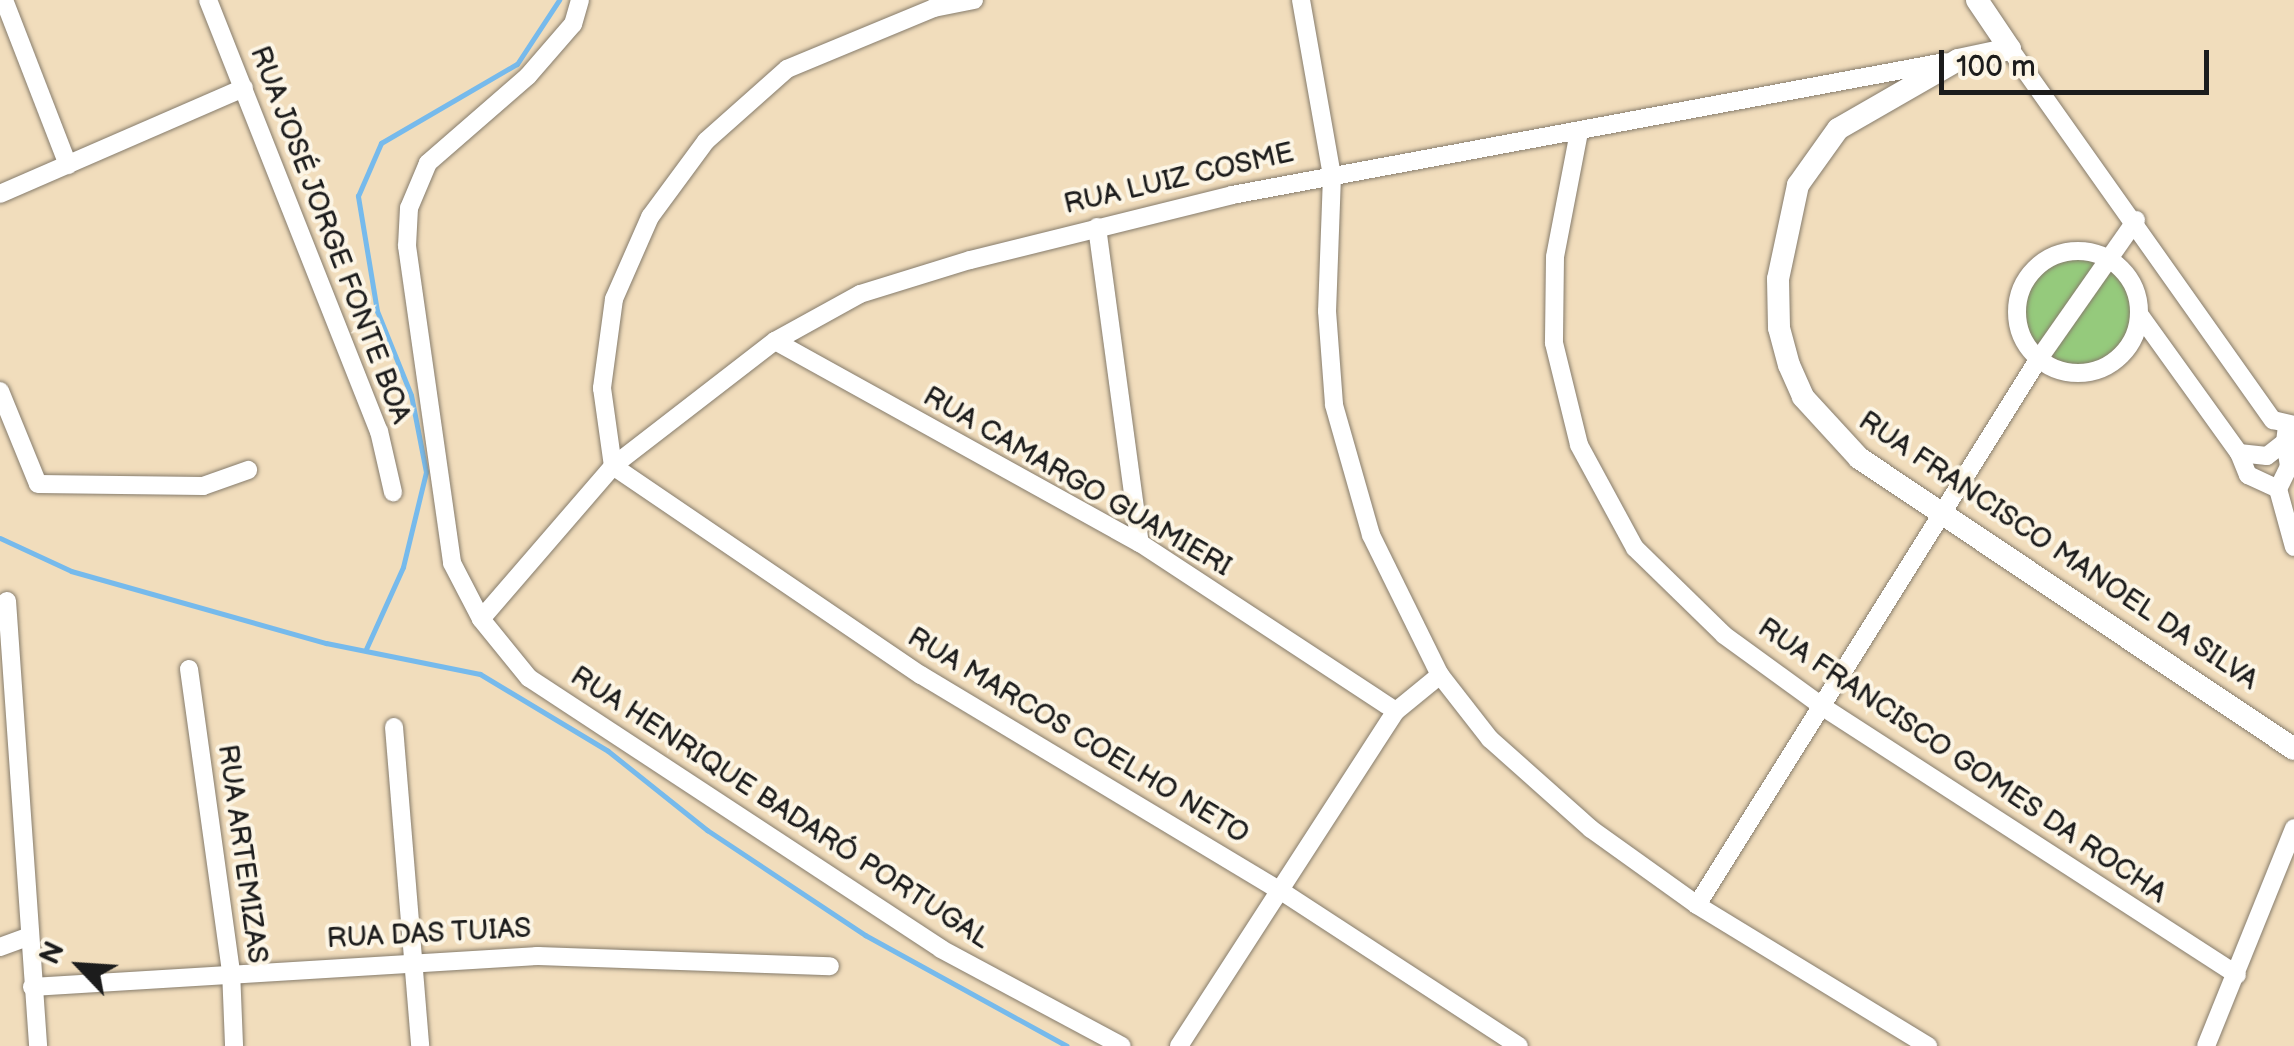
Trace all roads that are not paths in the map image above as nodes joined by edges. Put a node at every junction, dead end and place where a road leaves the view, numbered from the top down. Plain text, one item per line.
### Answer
1 (4, 0) edge
2 (208, 0) edge
3 (580, 0) edge
4 (974, 0) edge
5 (1301, 0) edge
6 (1977, 0) edge
7 (2010, 49) junction
8 (1958, 60) junction
9 (244, 88) junction
10 (1579, 132) junction
11 (68, 165) junction
12 (1332, 176) junction
13 (0, 194) edge
14 (2136, 220) junction
15 (1097, 227) junction
16 (2106, 256) junction
17 (2139, 314) junction
18 (775, 342) junction
19 (2038, 360) junction
20 (0, 391) edge
21 (2289, 431) edge
22 (2238, 452) junction
23 (612, 466) junction
24 (248, 470) dead end
25 (2278, 489) junction
26 (393, 492) dead end
27 (1942, 512) junction
28 (1140, 544) junction
29 (2294, 547) edge
30 (7, 601) dead end
31 (481, 619) junction
32 (190, 669) dead end
33 (1440, 675) junction
34 (1823, 707) junction
35 (1396, 712) junction
36 (394, 727) dead end
37 (19, 744) junction
38 (2294, 748) edge
39 (0, 750) edge
40 (2294, 828) edge
41 (1281, 891) junction
42 (1698, 905) junction
43 (30, 936) junction
44 (0, 947) edge
45 (414, 963) junction
46 (830, 966) dead end
47 (231, 970) junction
48 (2237, 975) junction
49 (32, 987) junction
50 (38, 1046) edge
51 (234, 1046) edge
52 (420, 1046) edge
53 (1122, 1046) edge
54 (1179, 1046) edge
55 (1519, 1046) edge
56 (1928, 1046) edge
57 (2206, 1046) edge

1 - 11 street
2 - 9 street, RUA JOSÉ JORGE FONTE BOA
3 - 31 street, RUA HENRIQUE BADARÓ PORTUGAL
4 - 23 street
5 - 12 street
6 - 7 street
7 - 8 street, RUA LUIZ COSME
7 - 14 street
8 - 10 street, RUA LUIZ COSME
8 - 27 street, RUA FRANCISCO MANOEL DA SILVA
9 - 11 street
9 - 26 street, RUA JOSÉ JORGE FONTE BOA
10 - 12 street, RUA LUIZ COSME
10 - 34 street, RUA FRANCISCO GOMES DA ROCHA
11 - 13 street
12 - 15 street, RUA LUIZ COSME
12 - 33 street
14 - 16 street
14 - 21 street
15 - 18 street, RUA LUIZ COSME
15 - 28 street
16 - 17 street
16 - 19 street
16 - 19 street
17 - 19 street
17 - 22 street
18 - 23 street, RUA LUIZ COSME
18 - 28 street, RUA CAMARGO GUAMIERI
19 - 27 street
20 - 24 street
21 - 22 street
21 - 25 street
22 - 25 street
23 - 31 street, RUA LUIZ COSME
23 - 41 street, RUA MARCOS COELHO NETO
25 - 29 street
27 - 34 street
27 - 38 street, RUA FRANCISCO MANOEL DA SILVA
28 - 35 street, RUA CAMARGO GUAMIERI
30 - 37 street
31 - 53 street, RUA HENRIQUE BADARÓ PORTUGAL
32 - 47 street, RUA ARTEMIZAS
33 - 35 street
33 - 42 street
34 - 42 street
34 - 48 street, RUA FRANCISCO GOMES DA ROCHA
35 - 41 street
36 - 45 street
37 - 39 street
37 - 43 street
40 - 48 street
41 - 54 street
41 - 55 street, RUA MARCOS COELHO NETO
42 - 56 street
43 - 44 street
43 - 49 street
45 - 46 street, RUA DAS TUIAS
45 - 47 street, RUA DAS TUIAS
45 - 52 street
47 - 49 street, RUA DAS TUIAS
47 - 51 street, RUA ARTEMIZAS
48 - 57 street
49 - 50 street

